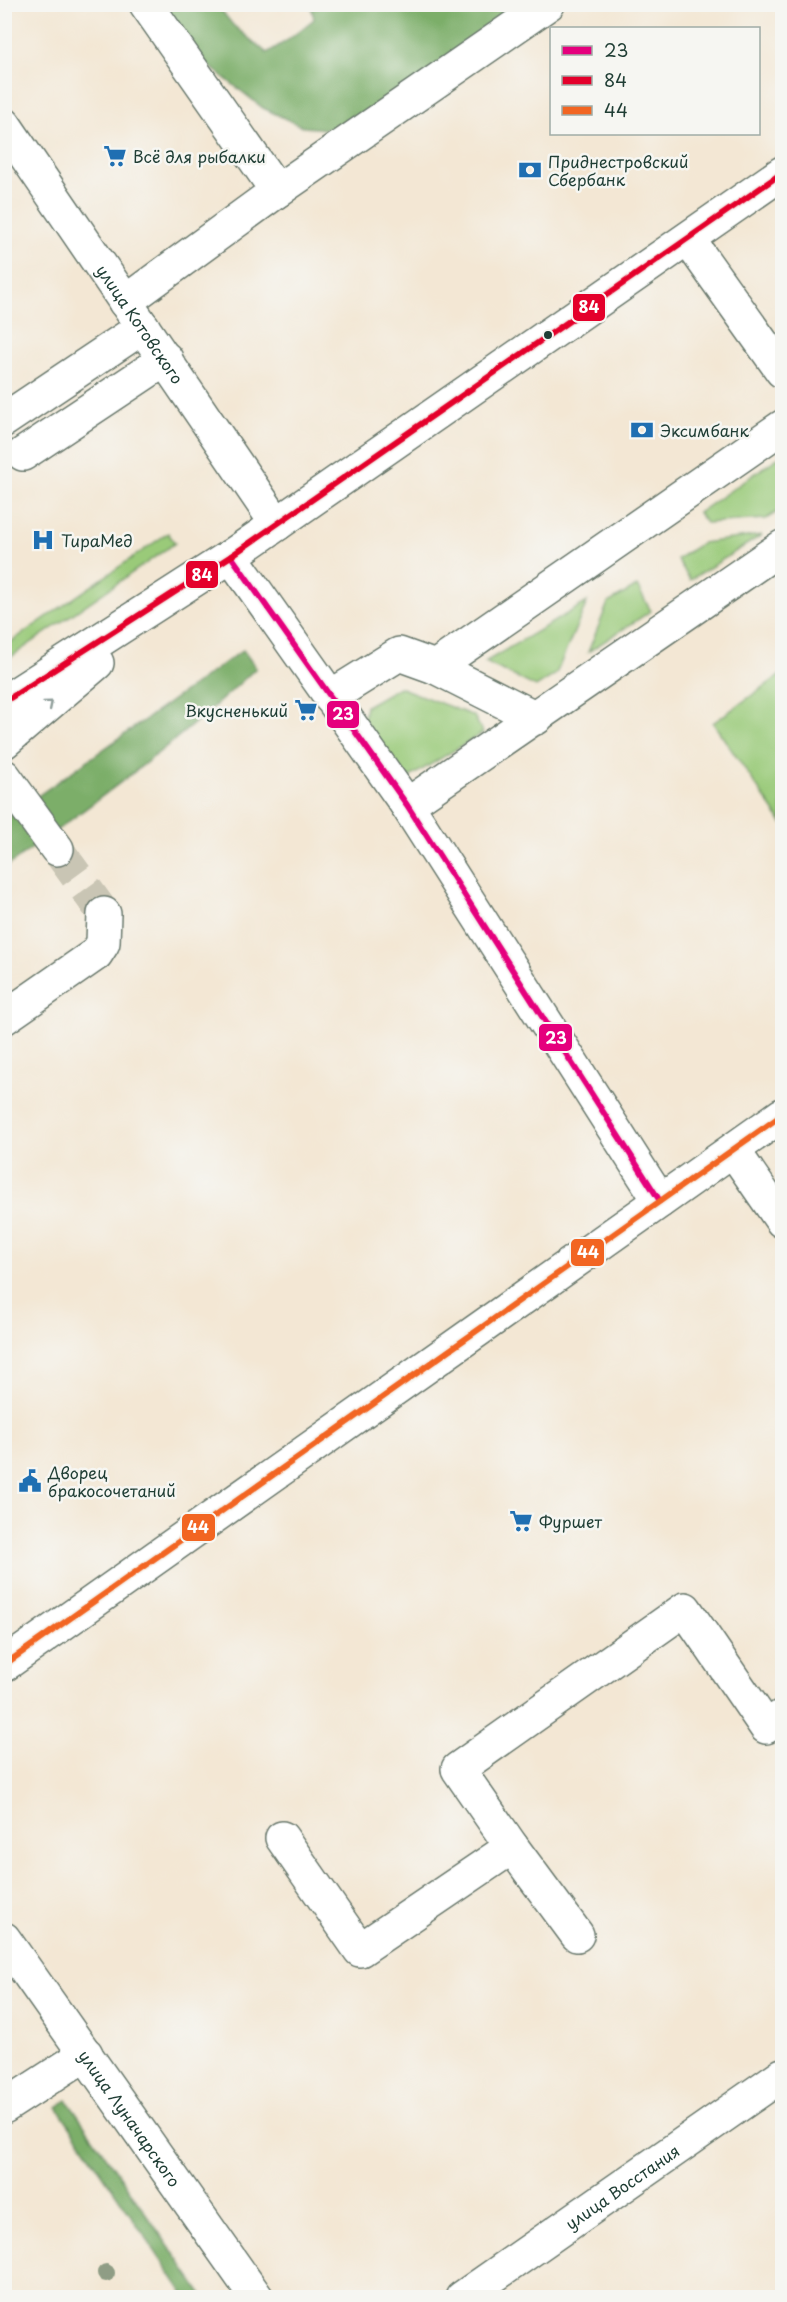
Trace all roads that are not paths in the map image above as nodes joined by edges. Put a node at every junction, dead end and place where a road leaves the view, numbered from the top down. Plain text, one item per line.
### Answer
1 (146, 4) edge
2 (548, 4) edge
3 (8, 136) edge
4 (783, 173) edge
5 (278, 191) junction
6 (688, 239) junction
7 (134, 314) junction
8 (166, 360) junction
9 (783, 372) edge
10 (4, 420) edge
11 (783, 428) edge
12 (23, 454) dead end
13 (277, 524) junction
14 (783, 547) edge
15 (231, 556) junction
16 (194, 581) junction
17 (435, 668) junction
18 (330, 697) junction
19 (4, 702) edge
20 (536, 718) junction
21 (4, 742) edge
22 (4, 776) edge
23 (407, 805) junction
24 (57, 849) tunnel mouth
25 (104, 914) tunnel mouth
26 (4, 1018) edge
27 (783, 1115) edge
28 (733, 1150) junction
29 (660, 1201) junction
30 (783, 1221) edge
31 (4, 1665) edge
32 (783, 1716) edge
33 (282, 1838) dead end
34 (512, 1847) junction
35 (577, 1935) dead end
36 (4, 1939) edge
37 (86, 2055) junction
38 (783, 2075) edge
39 (4, 2107) edge
40 (257, 2298) edge
41 (462, 2298) edge

1 - 5 street
2 - 5 street
3 - 7 street, улица Котовского
4 - 6 street
5 - 7 street
6 - 9 street
6 - 13 street
7 - 8 street, улица Котовского
7 - 10 street
8 - 12 street
8 - 13 street, улица Котовского
11 - 17 street
13 - 15 street
14 - 20 street
15 - 16 street
15 - 18 street
16 - 19 street
21 -> 16 street
17 - 18 street
17 - 20 street
18 - 23 street
20 - 23 street
22 - 24 street
23 - 29 street
25 - 26 street
27 - 28 street
28 - 29 street
28 - 30 street
29 - 31 street
32 - 34 street
33 - 34 street
34 - 35 street
36 - 37 street, улица Луначарского
37 - 39 street
37 - 40 street, улица Луначарского
38 - 41 street, улица Восстания

